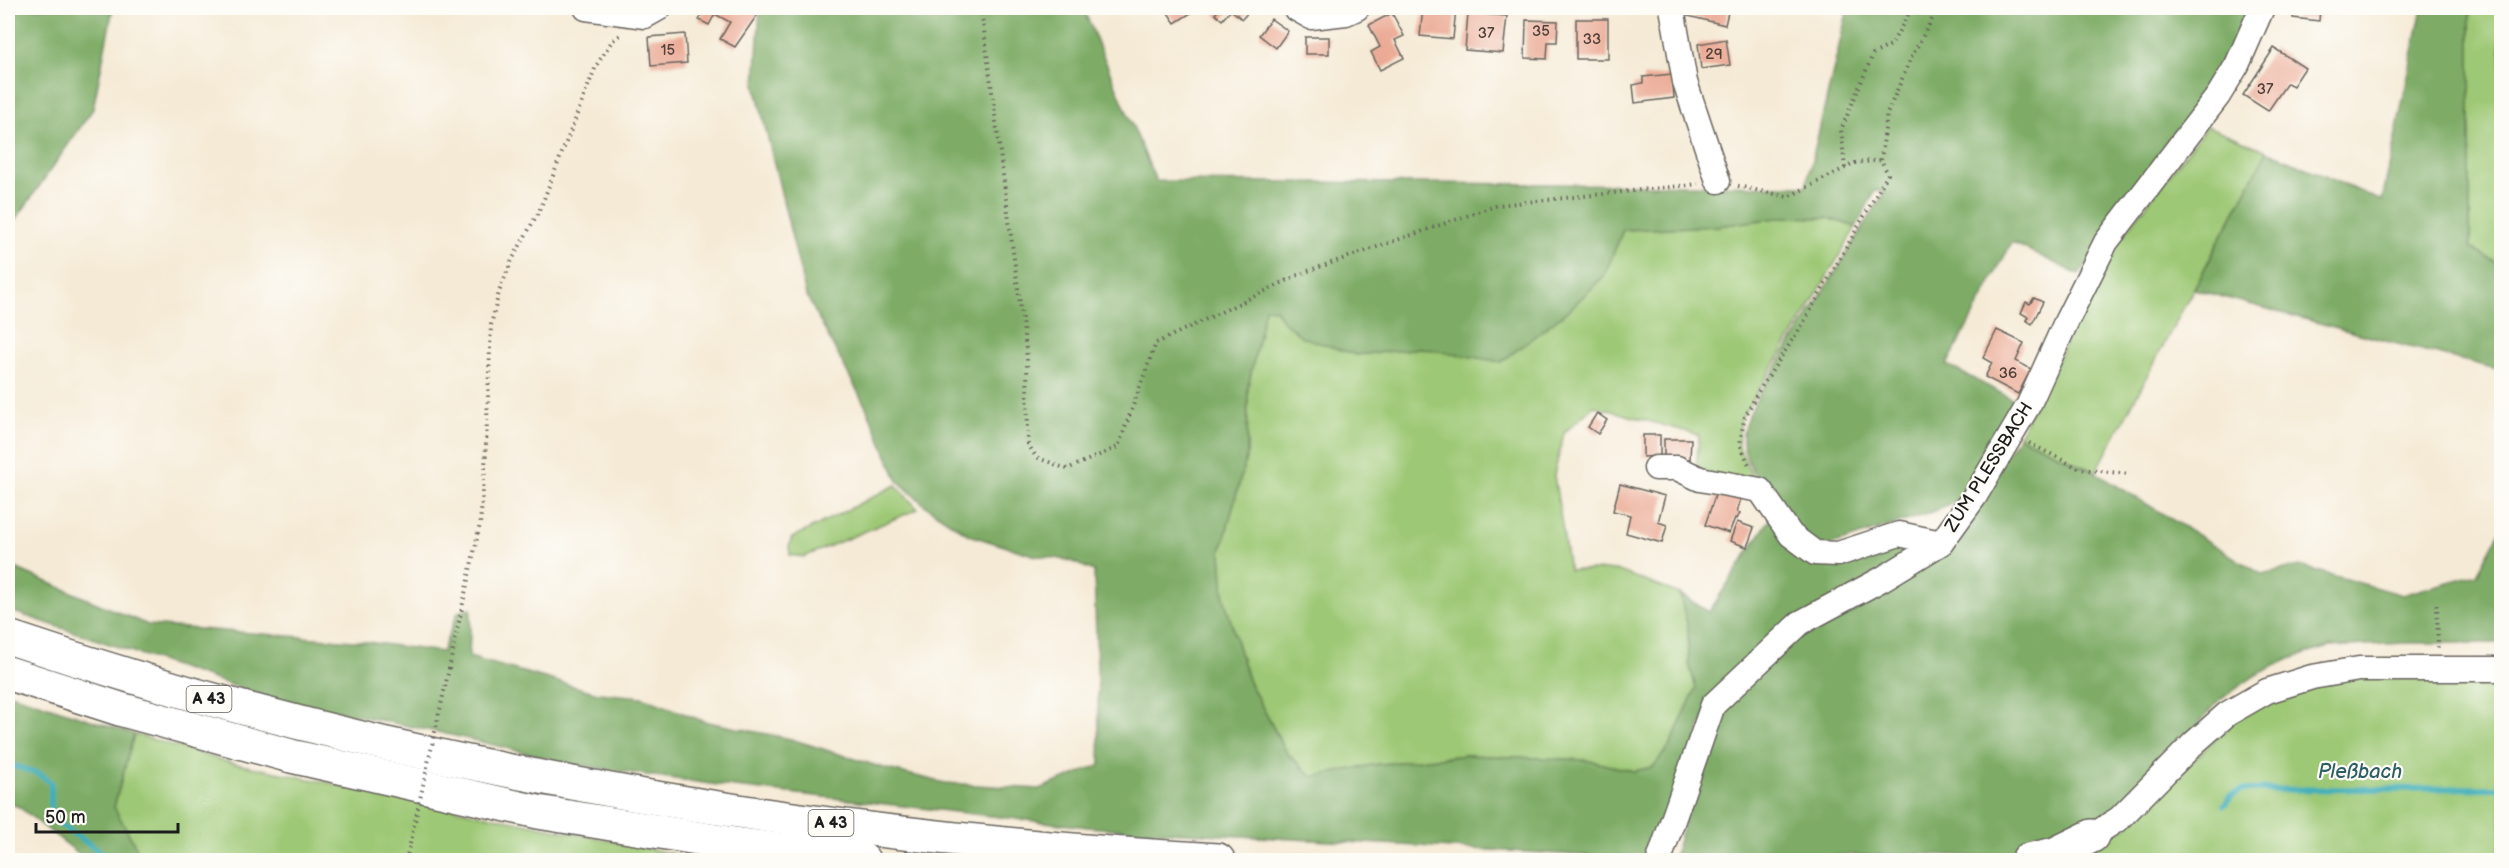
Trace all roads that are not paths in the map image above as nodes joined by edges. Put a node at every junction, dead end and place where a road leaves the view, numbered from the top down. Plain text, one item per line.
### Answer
1 (586, 8) edge
2 (1295, 8) edge
3 (1357, 8) edge
4 (1671, 8) edge
5 (2262, 8) edge
6 (652, 12) edge
7 (1718, 181) road end
8 (1656, 468) dead end
9 (1941, 543) junction
10 (8, 637) edge
11 (2502, 669) edge
12 (8, 673) edge
13 (2092, 836) joint
14 (863, 861) edge
15 (1218, 861) edge
16 (1659, 861) edge
17 (2028, 861) edge

1 - 6 street
2 - 3 street
4 - 7 street
5 - 9 street, ZUM PLESSBACH
8 - 9 street
9 - 16 street, ZUM PLESSBACH
10 - 15 highway, A 43
11 - 13 street
12 - 14 highway, A 43
13 - 17 highway

